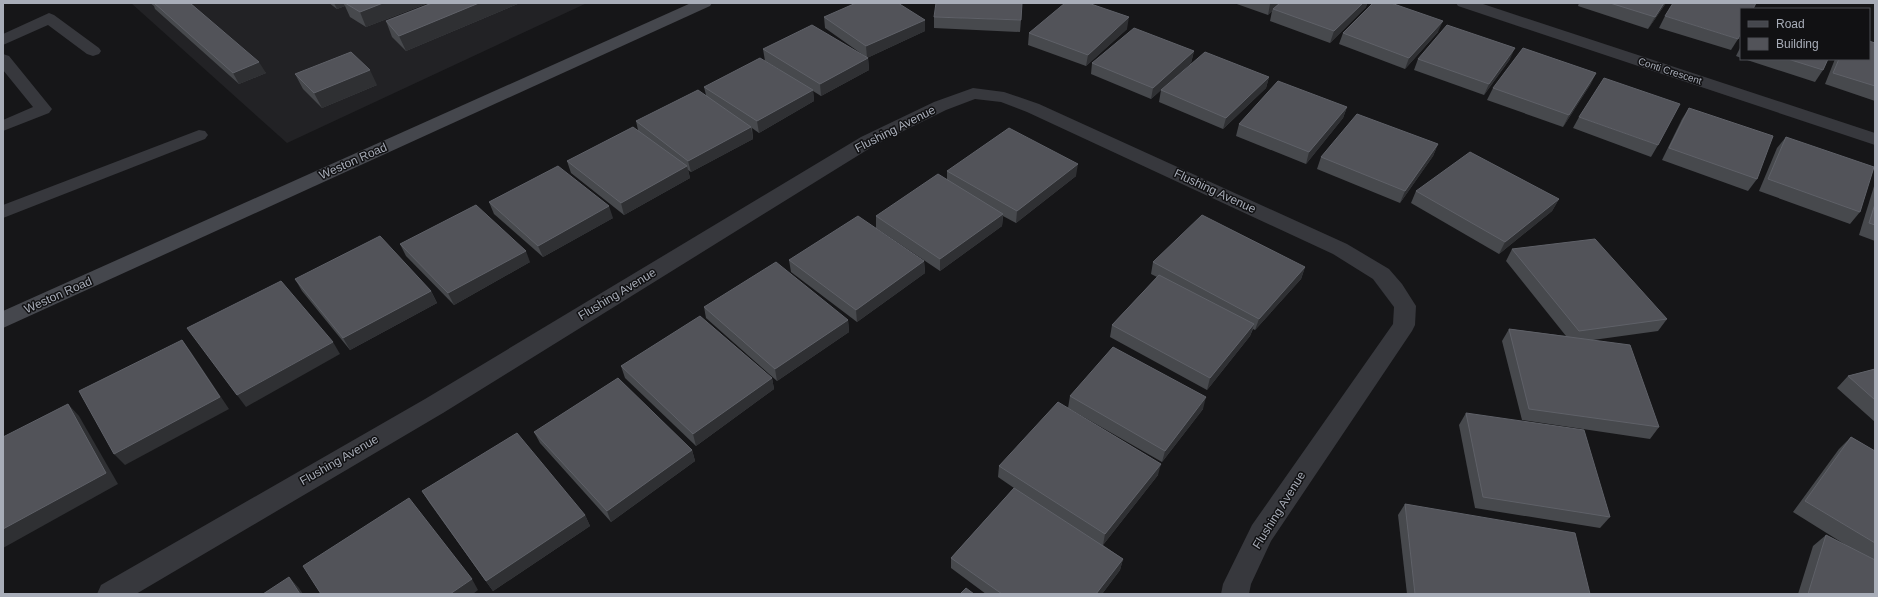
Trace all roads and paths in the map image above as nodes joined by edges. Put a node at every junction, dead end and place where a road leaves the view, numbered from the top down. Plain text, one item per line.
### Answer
1 (704, 3) edge
2 (1464, 3) edge
3 (3, 40) edge
4 (93, 51) dead end
5 (3, 59) edge
6 (3, 126) edge
7 (199, 135) dead end
8 (1875, 139) edge
9 (3, 212) edge
10 (3, 320) edge
11 (111, 594) edge
12 (1235, 594) edge

1 - 10 main road, Weston Road
2 - 8 street, Conti Crescent
3 - 4 lane
5 - 6 lane
7 - 9 lane
11 - 12 street, Flushing Avenue

